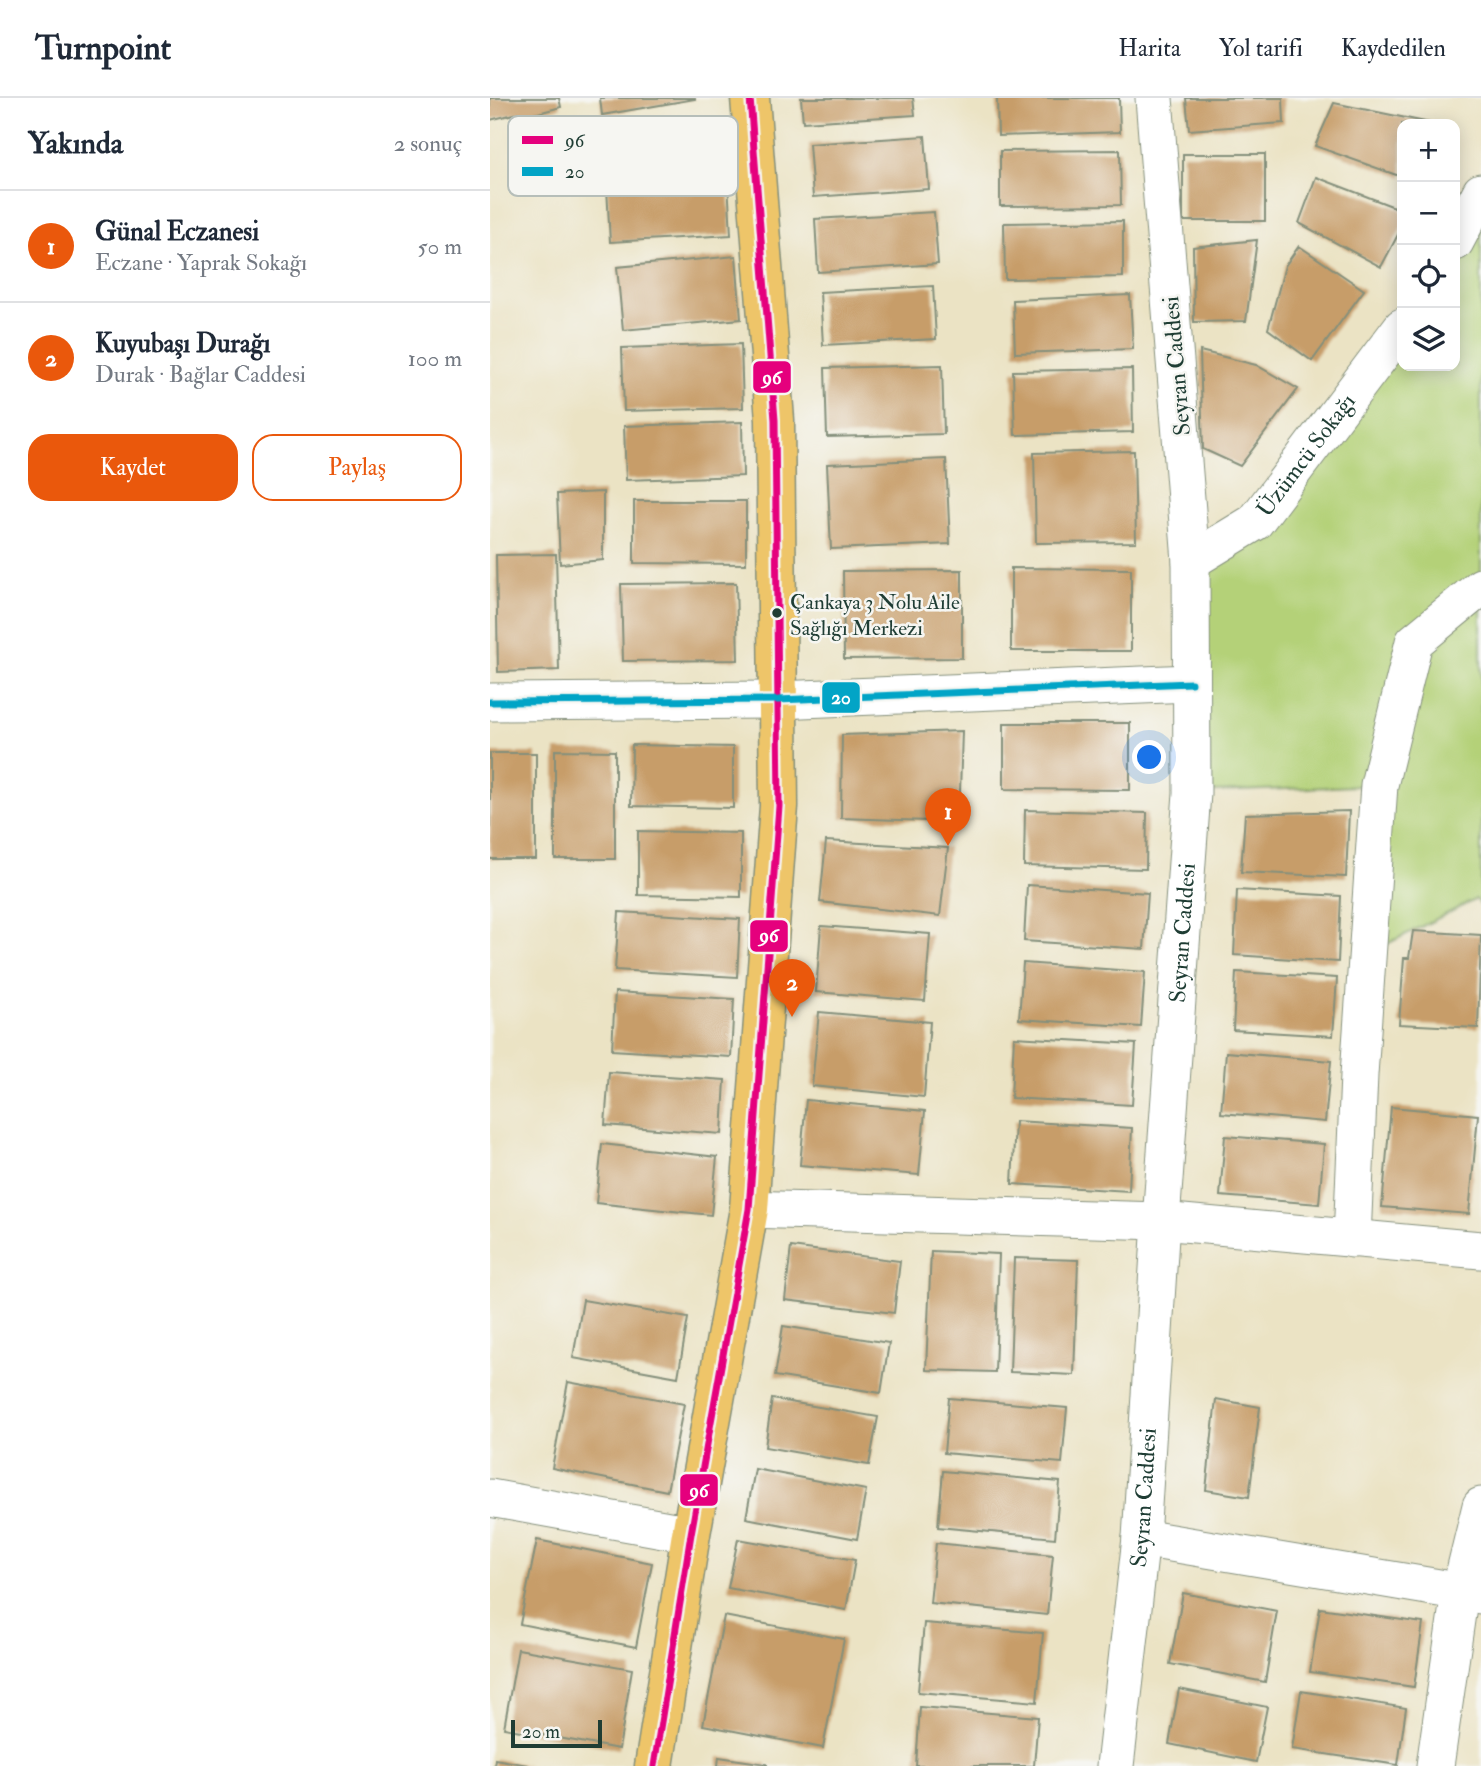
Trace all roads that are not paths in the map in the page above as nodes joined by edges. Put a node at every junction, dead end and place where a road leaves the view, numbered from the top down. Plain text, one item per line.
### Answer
1 (750, 98) edge
2 (1154, 98) edge
3 (1481, 192) edge
4 (1460, 232) edge
5 (1397, 334) edge
6 (1191, 561) junction
7 (1481, 586) edge
8 (1191, 683) junction
9 (778, 700) junction
10 (490, 702) edge
11 (749, 1209) junction
12 (1161, 1221) junction
13 (1352, 1239) junction
14 (1481, 1250) edge
15 (490, 1497) edge
16 (1481, 1506) edge
17 (691, 1534) junction
18 (1141, 1538) junction
19 (1471, 1593) edge
20 (654, 1766) edge
21 (1115, 1766) edge
22 (1435, 1766) edge

1 - 9 main road
2 - 6 street, Seyran Caddesi
3 - 4 street
5 - 6 street, Üzümcü Sokağı
6 - 8 street, Seyran Caddesi
7 - 13 street
8 - 9 street
8 - 12 street, Seyran Caddesi
9 - 10 street
9 - 11 main road
11 - 12 street
11 - 17 main road
12 - 13 street
12 - 18 street, Seyran Caddesi
13 - 14 street
15 - 17 street
16 - 19 street
17 - 20 main road
18 - 19 street
18 - 21 street, Seyran Caddesi
19 - 22 street

